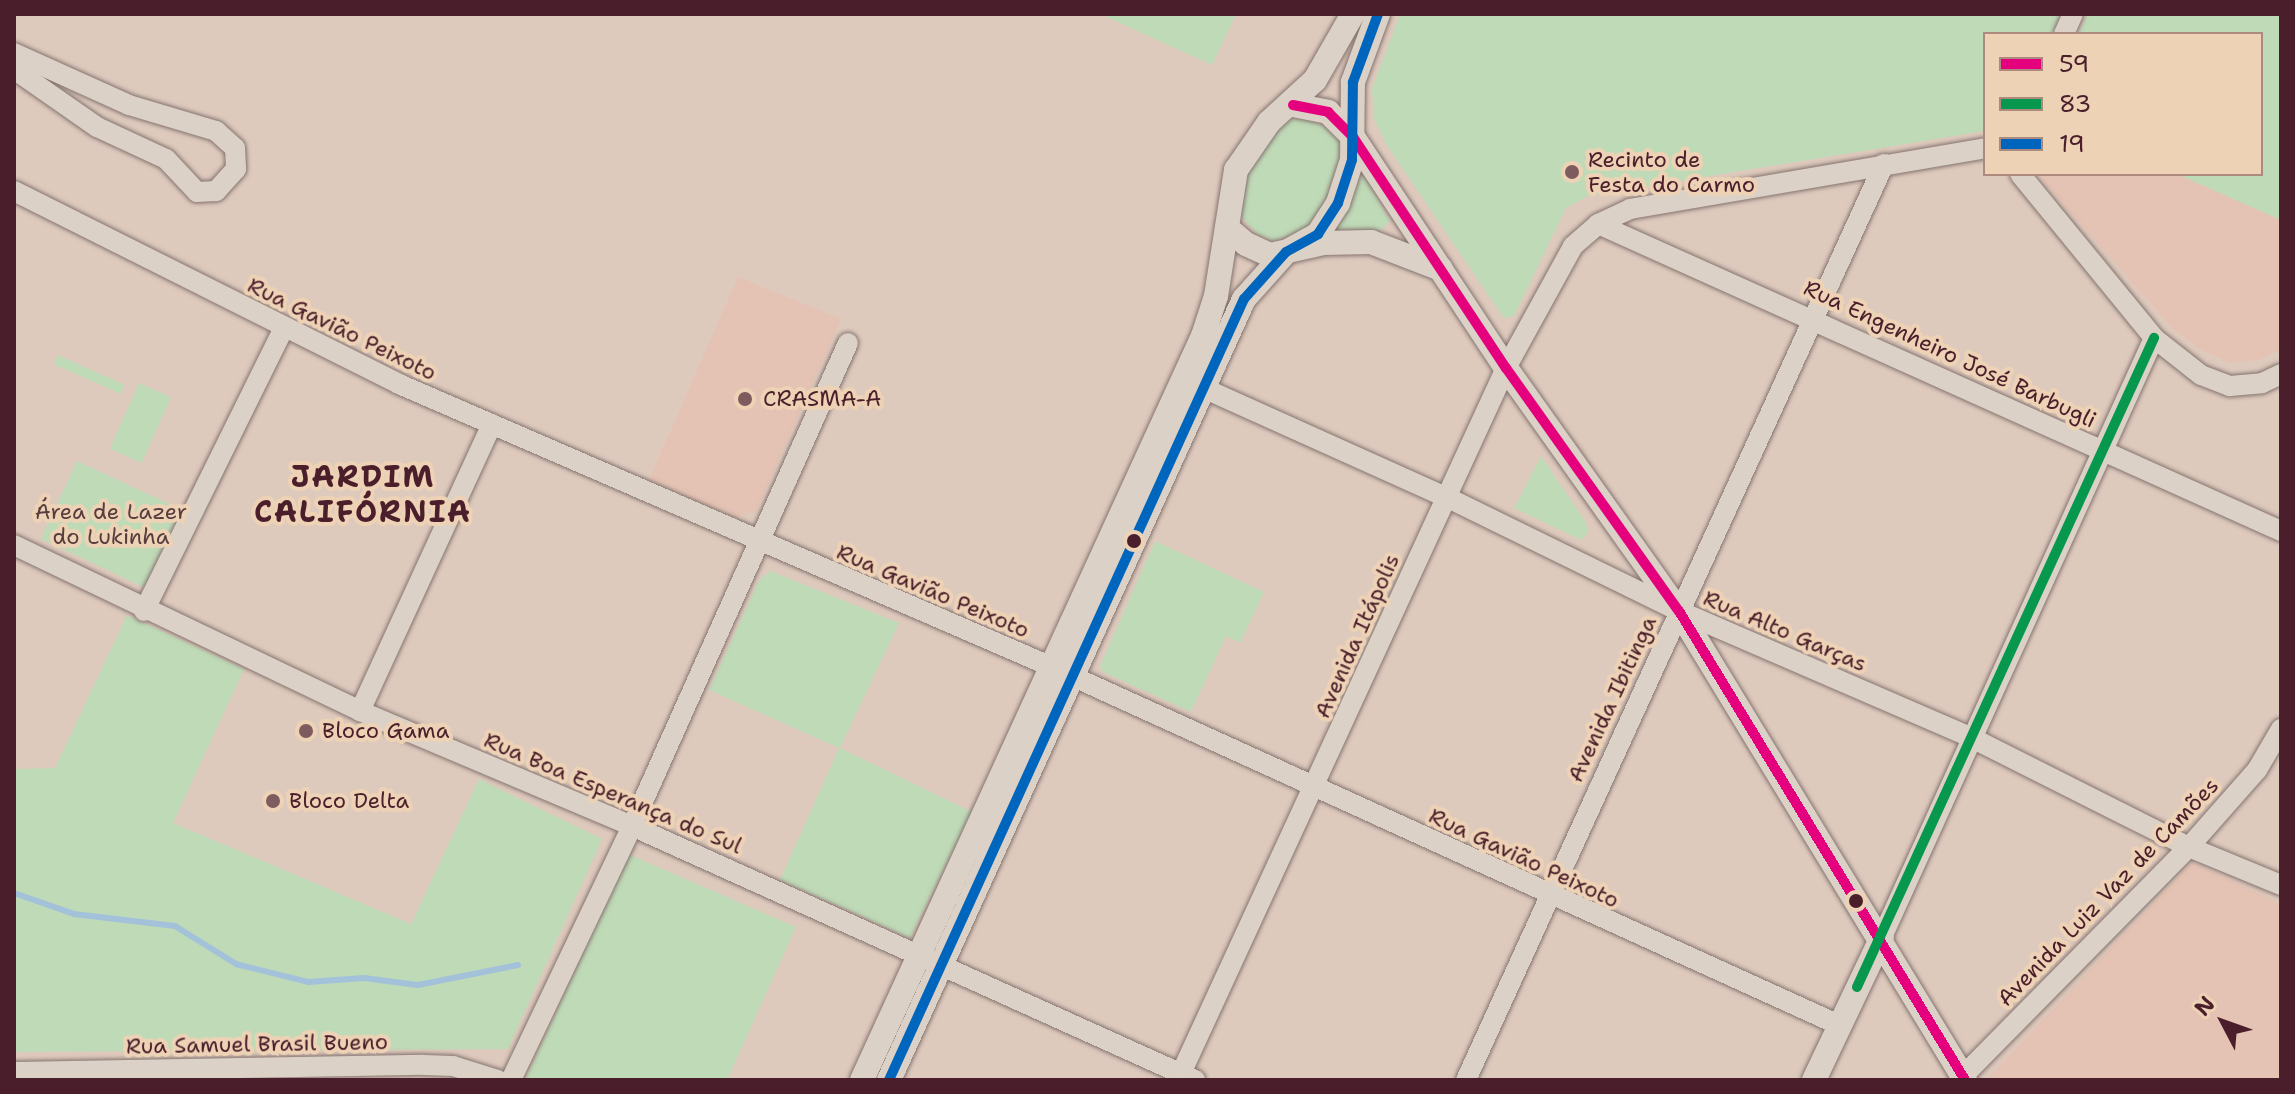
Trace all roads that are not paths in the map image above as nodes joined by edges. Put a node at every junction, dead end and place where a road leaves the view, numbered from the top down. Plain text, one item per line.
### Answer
1 (1353, 14) edge
2 (1378, 14) edge
3 (17, 62) edge
4 (1293, 105) junction
5 (1353, 137) junction
6 (1983, 148) edge
7 (1884, 164) junction
8 (2022, 176) edge
9 (14, 191) edge
10 (1598, 224) junction
11 (1227, 228) junction
12 (1286, 252) junction
13 (1444, 270) junction
14 (1814, 318) junction
15 (283, 330) junction
16 (2154, 338) junction
17 (848, 343) dead end
18 (1506, 368) junction
19 (2281, 374) edge
20 (1194, 384) junction
21 (491, 426) junction
22 (2104, 451) junction
23 (1446, 497) junction
24 (2281, 531) edge
25 (756, 543) junction
26 (14, 545) edge
27 (144, 611) junction
28 (1679, 611) junction
29 (1062, 672) junction
30 (360, 711) junction
31 (2281, 729) edge
32 (1972, 738) junction
33 (1316, 787) junction
34 (632, 826) junction
35 (2189, 847) junction
36 (2281, 885) edge
37 (1548, 897) junction
38 (1882, 937) junction
39 (918, 955) junction
40 (941, 965) junction
41 (1864, 973) junction
42 (1903, 974) junction
43 (1839, 1025) junction
44 (14, 1072) edge
45 (1185, 1078) edge
46 (1962, 1079) edge
47 (498, 1080) edge
48 (511, 1080) edge
49 (862, 1080) edge
50 (889, 1080) edge
51 (1466, 1080) edge
52 (1814, 1080) edge

1 - 4 main road
2 - 5 main road
3 - 3 street
4 - 5 main road
4 - 11 main road
5 - 12 main road
5 - 13 main road
6 - 7 street
7 - 10 street
7 - 14 street, Avenida Ibitinga
8 - 16 street
9 - 15 street, Rua Gavião Peixoto
10 - 14 street, Rua Engenheiro José Barbugli
10 - 18 street, Avenida Itápolis
11 - 12 main road
11 - 20 main road
12 - 13 main road
12 - 20 main road
13 - 18 main road
14 - 22 street, Rua Engenheiro José Barbugli
14 - 28 street, Avenida Ibitinga
15 - 21 street, Rua Gavião Peixoto
15 - 27 street
16 - 19 street
16 - 22 street
17 - 25 street
18 - 23 street, Avenida Itápolis
18 - 28 main road
20 - 23 street, Rua Alto Garças
20 - 29 main road
21 - 25 street, Rua Gavião Peixoto
21 - 30 street
22 - 24 street, Rua Engenheiro José Barbugli
22 - 32 street
23 - 28 street, Rua Alto Garças
23 - 33 street, Avenida Itápolis
25 - 29 street, Rua Gavião Peixoto
25 - 34 street
26 - 27 street, Rua Boa Esperança do Sul
27 - 30 street, Rua Boa Esperança do Sul
28 - 32 street, Rua Alto Garças
28 - 37 street, Avenida Ibitinga
28 - 38 main road
29 - 33 street, Rua Gavião Peixoto
29 - 39 main road
29 - 40 main road
30 - 34 street, Rua Boa Esperança do Sul
31 - 35 street, Avenida Luiz Vaz de Camões
32 - 35 street, Rua Alto Garças
32 - 38 street
33 - 37 street, Rua Gavião Peixoto
33 - 45 street, Avenida Itápolis
34 - 39 street, Rua Boa Esperança do Sul
34 - 48 street
35 - 36 street, Rua Alto Garças
35 - 46 street, Avenida Luiz Vaz de Camões
37 - 43 street, Rua Gavião Peixoto
37 - 51 street, Avenida Ibitinga
38 - 41 main road
38 - 42 main road
39 - 40 street, Rua Boa Esperança do Sul
39 - 49 main road
40 - 45 street, Rua Boa Esperança do Sul
40 - 50 main road
41 - 42 main road
41 - 43 main road
42 - 46 main road
43 - 52 main road
44 - 47 street, Rua Samuel Brasil Bueno

